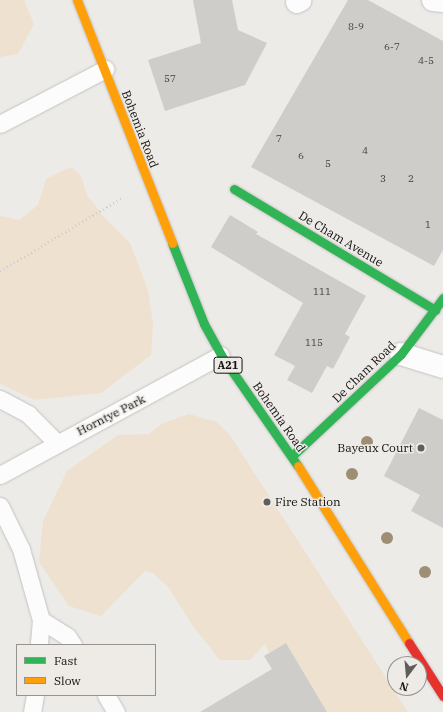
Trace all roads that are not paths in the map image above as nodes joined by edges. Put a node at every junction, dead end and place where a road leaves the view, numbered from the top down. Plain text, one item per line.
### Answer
1 (78, 0) edge
2 (433, 0) edge
3 (443, 2) edge
4 (105, 69) junction
5 (0, 124) edge
6 (234, 189) dead end
7 (443, 297) edge
8 (435, 310) junction
9 (401, 354) junction
10 (221, 356) junction
11 (443, 367) edge
12 (0, 399) edge
13 (57, 443) junction
14 (292, 456) junction
15 (0, 475) edge
16 (0, 506) edge
17 (41, 620) junction
18 (39, 644) edge
19 (72, 644) edge
20 (34, 696) edge
21 (107, 696) edge
22 (443, 696) edge
23 (32, 712) edge
24 (116, 712) edge

1 - 4 main road, Bohemia Road / A21
2 - 3 street
4 - 5 lane
4 - 10 main road, Bohemia Road / A21
6 - 8 main road, De Cham Avenue
7 - 8 main road, De Cham Road
8 - 9 main road, De Cham Road
9 - 11 street
9 - 14 main road, De Cham Road
10 - 13 lane, Horntye Park
10 - 14 main road, Bohemia Road / A21
12 - 13 lane
13 - 15 lane, Horntye Park
14 - 22 main road, Bohemia Road / A21
16 - 17 lane
17 - 18 lane
17 - 19 lane
20 - 23 lane
21 - 24 lane

